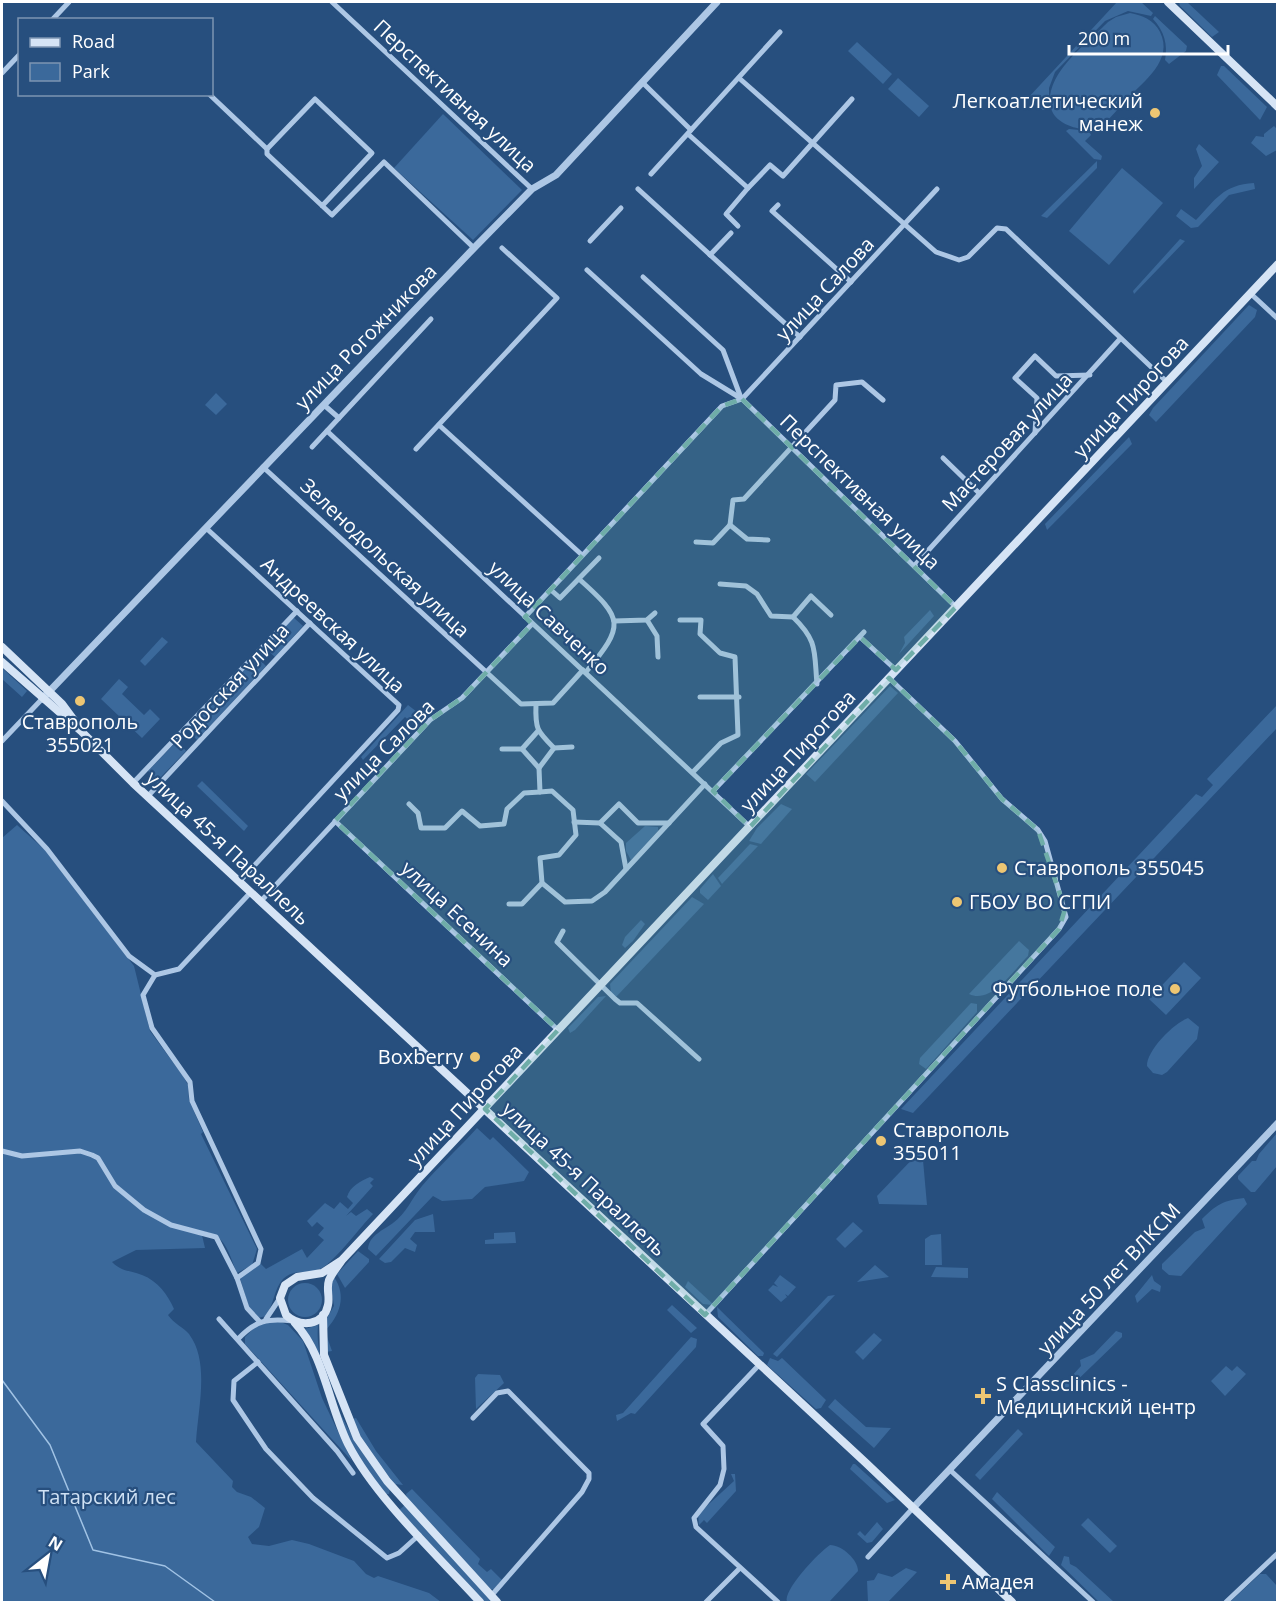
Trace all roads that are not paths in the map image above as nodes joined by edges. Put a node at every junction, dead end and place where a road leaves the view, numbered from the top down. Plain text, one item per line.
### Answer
1 (69, 2) edge
2 (332, 2) edge
3 (717, 2) edge
4 (1168, 2) edge
5 (54, 18) edge
6 (780, 33) dead end
7 (18, 56) edge
8 (2, 73) edge
9 (739, 78) junction
10 (643, 83) junction
11 (211, 96) edge
12 (852, 99) dead end
13 (1278, 107) edge
14 (689, 132) junction
15 (812, 144) junction
16 (267, 150) junction
17 (651, 174) dead end
18 (748, 188) junction
19 (532, 189) junction
20 (638, 189) dead end
21 (937, 189) dead end
22 (778, 205) dead end
23 (322, 206) junction
24 (621, 208) dead end
25 (904, 225) junction
26 (738, 226) dead end
27 (731, 233) dead end
28 (590, 241) dead end
29 (474, 248) junction
30 (502, 249) dead end
31 (710, 255) junction
32 (1278, 264) edge
33 (587, 270) dead end
34 (643, 277) dead end
35 (851, 282) junction
36 (1250, 293) junction
37 (431, 319) dead end
38 (1278, 319) edge
39 (800, 338) junction
40 (1120, 339) junction
41 (1090, 375) junction
42 (1167, 382) junction
43 (742, 399) junction
44 (883, 400) dead end
45 (324, 405) junction
46 (339, 418) junction
47 (440, 425) junction
48 (327, 431) junction
49 (1035, 433) junction
50 (312, 447) dead end
51 (792, 447) junction
52 (416, 449) dead end
53 (943, 458) dead end
54 (263, 467) junction
55 (979, 493) junction
56 (730, 525) junction
57 (206, 528) junction
58 (768, 540) dead end
59 (696, 542) dead end
60 (582, 555) junction
61 (599, 558) dead end
62 (915, 565) junction
63 (579, 579) junction
64 (720, 584) dead end
65 (550, 590) junction
66 (956, 607) junction
67 (297, 611) junction
68 (655, 613) dead end
69 (831, 615) dead end
70 (793, 616) junction
71 (525, 617) junction
72 (647, 620) junction
73 (680, 620) dead end
74 (614, 621) junction
75 (310, 623) junction
76 (532, 624) junction
77 (2, 646) edge
78 (658, 657) dead end
79 (2, 662) edge
80 (896, 670) junction
81 (585, 671) junction
82 (486, 672) junction
83 (889, 678) junction
84 (817, 684) junction
85 (49, 692) junction
86 (700, 697) dead end
87 (739, 697) junction
88 (42, 699) junction
89 (536, 704) junction
90 (81, 731) junction
91 (538, 731) junction
92 (2, 741) edge
93 (572, 747) dead end
94 (554, 748) junction
95 (502, 749) dead end
96 (522, 749) junction
97 (539, 768) junction
98 (693, 772) junction
99 (133, 783) junction
100 (705, 784) junction
101 (713, 791) junction
102 (540, 792) junction
103 (148, 796) junction
104 (2, 801) edge
105 (410, 804) dead end
106 (335, 821) junction
107 (574, 822) junction
108 (600, 823) junction
109 (669, 823) junction
110 (750, 827) junction
111 (626, 869) junction
112 (240, 881) junction
113 (542, 883) junction
114 (251, 892) junction
115 (261, 901) junction
116 (509, 904) dead end
117 (563, 931) dead end
118 (155, 975) junction
119 (601, 985) junction
120 (558, 1030) junction
121 (699, 1059) dead end
122 (485, 1109) junction
123 (1278, 1123) edge
124 (2, 1151) edge
125 (342, 1260) junction
126 (304, 1276) junction
127 (237, 1278) junction
128 (327, 1292) junction
129 (280, 1298) junction
130 (322, 1315) junction
131 (705, 1315) junction
132 (219, 1318) dead end
133 (266, 1319) junction
134 (259, 1321) junction
135 (294, 1322) junction
136 (238, 1339) junction
137 (258, 1362) junction
138 (759, 1365) junction
139 (473, 1418) dead end
140 (950, 1470) junction
141 (353, 1473) dead end
142 (400, 1494) junction
143 (390, 1503) junction
144 (913, 1508) junction
145 (419, 1534) junction
146 (1278, 1553) edge
147 (868, 1557) dead end
148 (740, 1568) junction
149 (494, 1599) edge
150 (480, 1602) edge
151 (706, 1602) edge
152 (778, 1602) edge
153 (1012, 1602) edge
154 (1093, 1602) edge
155 (1226, 1602) edge

1 - 5 street
2 - 19 street, Перспективная улица
3 - 10 street, улица Рогожникова
4 - 13 main road
6 - 9 street
7 - 8 street
9 - 14 street
9 - 15 street
10 - 14 street
10 - 19 street, улица Рогожникова
11 - 16 street
12 - 15 street
14 - 17 street
14 - 18 street
15 - 18 street
15 - 25 street
16 - 23 street
16 - 23 street
18 - 26 street
19 - 29 street, улица Рогожникова
20 - 31 street
21 - 25 street, улица Салова
22 - 35 street
23 - 29 street
24 - 28 street
25 - 35 street, улица Салова
25 - 40 street
27 - 31 street
29 - 45 street, улица Рогожникова
30 - 47 street
31 - 39 street
32 - 36 main road, улица Пирогова
33 - 43 street, Перспективная улица
34 - 43 street, Перспективная улица
35 - 39 street, улица Салова
36 - 38 street
36 - 42 main road, улица Пирогова
37 - 46 street
39 - 43 street, улица Салова
40 - 41 street, Мастеровая улица
40 - 42 street
41 - 49 street, Мастеровая улица
41 - 49 street
42 - 66 main road, улица Пирогова
43 - 51 street, Перспективная улица
43 - 60 street, улица Салова
44 - 51 street
45 - 46 street
45 - 54 street, улица Рогожникова
46 - 48 street
47 - 52 street
47 - 60 street
48 - 50 street
48 - 71 street, улица Савченко
49 - 55 street, Мастеровая улица
51 - 56 street
51 - 62 street, Перспективная улица
53 - 55 street
54 - 57 street, улица Рогожникова
54 - 82 street, Зеленодольская улица
55 - 62 street, Мастеровая улица
56 - 58 street
56 - 59 street
57 - 67 street, Андреевская улица
57 - 85 street, улица Рогожникова
60 - 65 street, улица Салова
61 - 63 street
62 - 66 street, Перспективная улица
63 - 65 street
63 - 74 street
64 - 70 street
65 - 71 street, улица Салова
66 - 80 main road, улица Пирогова
67 - 75 street, Андреевская улица
67 - 99 street, Родосская улица
68 - 72 street
69 - 70 street
70 - 84 street
71 - 76 street, улица Савченко
72 - 74 street
72 - 78 street
73 - 87 street
74 - 81 street
75 - 103 street, Родосская улица
75 - 112 street, Андреевская улица
76 - 81 street, улица Савченко
76 - 82 street, улица Салова
77 - 85 main road, улица 45-я Параллель
79 - 88 main road, улица 45-я Параллель
80 - 83 main road, улица Пирогова
80 - 84 street
81 - 89 street
81 - 98 street, улица Савченко
82 - 89 street, Зеленодольская улица
82 - 106 street, улица Салова
83 - 110 main road, улица Пирогова
83 - 131 street
84 - 101 street
85 - 88 street, улица Рогожникова
85 - 90 main road, улица 45-я Параллель
86 - 87 street
87 - 98 street
88 - 90 main road, улица 45-я Параллель
88 - 92 street
89 - 91 street
90 - 99 main road, улица 45-я Параллель
91 - 94 street
91 - 96 street
93 - 94 street
94 - 97 street
95 - 96 street
96 - 97 street
97 - 102 street
98 - 100 street, улица Савченко
99 - 103 main road, улица 45-я Параллель
100 - 101 street, улица Савченко
100 - 109 street
101 - 110 street, улица Савченко
102 - 105 street
102 - 107 street
103 - 112 main road, улица 45-я Параллель
104 - 118 street
106 - 115 street, улица Салова
106 - 120 street, улица Есенина
107 - 108 street
107 - 113 street
108 - 109 street
108 - 111 street
109 - 111 street
110 - 119 main road, улица Пирогова
111 - 113 street
112 - 114 main road, улица 45-я Параллель
113 - 116 street
114 - 115 main road, улица 45-я Параллель
114 - 118 street
115 - 122 main road, улица 45-я Параллель
117 - 119 street
118 - 127 street
119 - 120 main road, улица Пирогова
119 - 121 street
120 - 122 main road, улица Пирогова
122 - 125 main road, улица Пирогова
122 - 131 main road, улица 45-я Параллель
123 - 140 street, улица 50 лет ВЛКСМ
124 - 127 street
125 - 126 main road, улица Пирогова
125 - 128 main road, улица Пирогова
126 - 128 main road
126 - 129 main road, улица Пирогова
127 - 134 street
128 - 130 main road, улица Пирогова
129 - 133 street
129 - 135 main road
130 - 135 main road
130 - 142 main road, улица Пирогова
131 - 138 main road, улица 45-я Параллель
132 - 136 street
133 - 134 street
133 - 135 street
134 - 136 street
135 - 143 main road
136 - 137 street
137 - 141 street
137 - 145 street
138 - 144 main road, улица 45-я Параллель
138 - 148 street
139 - 149 street
140 - 144 street, улица 50 лет ВЛКСМ
140 - 154 street
142 - 143 street
142 - 149 main road, улица Пирогова
143 - 145 main road
144 - 147 street
144 - 153 main road, улица 45-я Параллель
145 - 150 main road
146 - 155 street
148 - 151 street
148 - 152 street

